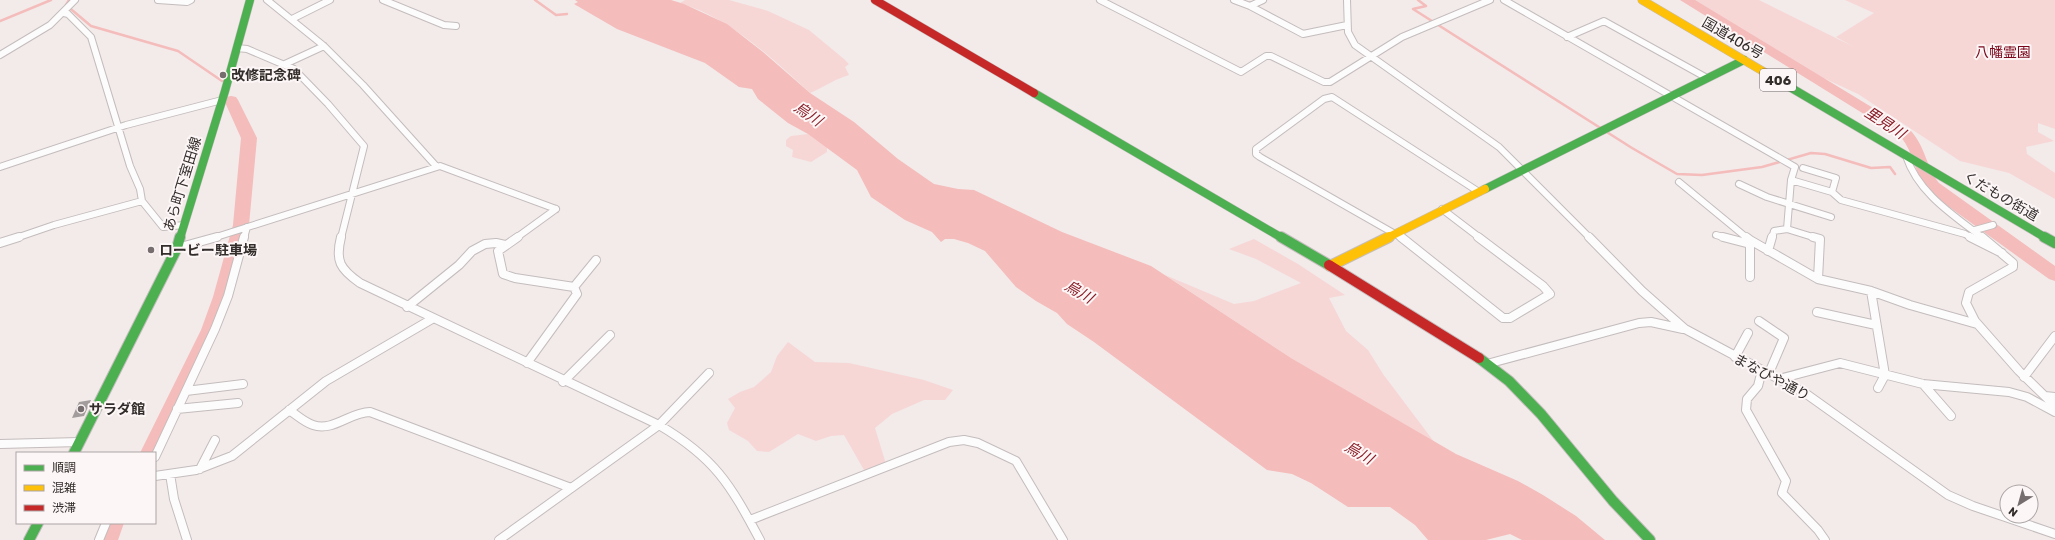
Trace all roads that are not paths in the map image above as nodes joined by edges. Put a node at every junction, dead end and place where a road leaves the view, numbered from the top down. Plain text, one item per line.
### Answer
1 (75, 0) edge
2 (158, 0) edge
3 (191, 0) edge
4 (250, 0) edge
5 (267, 0) edge
6 (330, 0) edge
7 (384, 0) edge
8 (875, 0) edge
9 (1100, 0) edge
10 (1234, 0) edge
11 (1263, 0) edge
12 (1347, 0) edge
13 (1490, 0) edge
14 (1504, 0) edge
15 (1642, 0) edge
16 (1250, 6) junction
17 (65, 11) junction
18 (292, 19) junction
19 (1347, 25) junction
20 (456, 26) dead end
21 (1567, 37) junction
22 (324, 46) junction
23 (237, 48) junction
24 (0, 55) edge
25 (1371, 56) junction
26 (1744, 60) junction
27 (285, 64) junction
28 (1707, 78) junction
29 (1671, 96) junction
30 (222, 100) junction
31 (118, 128) junction
32 (1910, 158) junction
33 (436, 166) junction
34 (0, 167) edge
35 (1803, 168) dead end
36 (1524, 170) junction
37 (1933, 172) joint
38 (1791, 180) junction
39 (1679, 182) dead end
40 (1739, 184) dead end
41 (1479, 192) junction
42 (1832, 192) junction
43 (351, 195) junction
44 (142, 201) junction
45 (1790, 204) junction
46 (1442, 209) junction
47 (1831, 217) dead end
48 (184, 225) junction
49 (1992, 225) dead end
50 (245, 228) junction
51 (1787, 229) junction
52 (1976, 230) junction
53 (1396, 233) junction
54 (1716, 235) dead end
55 (1750, 242) junction
56 (0, 243) edge
57 (2055, 244) edge
58 (505, 245) junction
59 (177, 248) junction
60 (1768, 251) junction
61 (2002, 253) junction
62 (596, 260) dead end
63 (1330, 266) junction
64 (1750, 278) dead end
65 (1818, 278) junction
66 (574, 287) junction
67 (1871, 291) junction
68 (407, 307) junction
69 (1817, 312) dead end
70 (432, 319) junction
71 (1759, 321) dead end
72 (1977, 324) junction
73 (1876, 325) junction
74 (1685, 329) junction
75 (1748, 333) dead end
76 (610, 335) dead end
77 (2055, 336) edge
78 (1734, 357) junction
79 (527, 363) junction
80 (1487, 364) junction
81 (1765, 372) junction
82 (710, 373) dead end
83 (1884, 375) junction
84 (2024, 377) junction
85 (1779, 379) junction
86 (563, 382) junction
87 (243, 384) dead end
88 (1923, 384) junction
89 (1878, 388) dead end
90 (186, 391) junction
91 (2044, 396) junction
92 (2055, 397) edge
93 (238, 403) dead end
94 (2055, 406) edge
95 (177, 409) junction
96 (289, 410) junction
97 (2055, 412) edge
98 (1951, 416) dead end
99 (659, 425) junction
100 (215, 440) dead end
101 (80, 442) junction
102 (0, 444) edge
103 (75, 452) edge
104 (156, 455) edge
105 (200, 469) junction
106 (170, 474) junction
107 (156, 476) edge
108 (572, 488) junction
109 (750, 520) junction
110 (38, 524) edge
111 (106, 524) edge
112 (2055, 534) edge
113 (30, 540) edge
114 (99, 540) edge
115 (187, 540) edge
116 (499, 540) edge
117 (760, 540) edge
118 (1063, 540) edge
119 (1650, 540) edge
120 (1825, 540) edge

1 - 17 street
2 - 3 street
4 - 23 main road, あら町下室田線
5 - 18 street
6 - 18 street
7 - 20 street
8 - 63 main road
9 - 25 street
10 - 16 street
11 - 16 street
12 - 19 street
13 - 25 street
14 - 21 street
15 - 26 main road, 国道406号 / 406
16 - 19 street
17 - 24 street
17 - 31 street
18 - 22 street
19 - 25 street, まなびや通り
21 - 28 street
21 - 29 street
22 - 27 street
22 - 33 street
23 - 27 street
23 - 30 main road, あら町下室田線
25 - 36 street, まなびや通り
26 - 28 main road
26 - 32 main road, 国道406号 / 406
27 - 43 street
28 - 29 main road
29 - 36 main road
29 - 38 street
30 - 31 street
30 - 48 main road, あら町下室田線
31 - 34 street
31 - 44 street
32 - 37 main road, 国道406号 / 406
32 - 52 street
33 - 43 street
33 - 58 street
35 - 42 street
36 - 41 main road
36 - 74 street, まなびや通り
37 - 57 main road, くだもの街道 / 406
38 - 42 street
38 - 45 street
39 - 55 street
40 - 45 street
41 - 46 main road
41 - 53 street
42 - 61 street
43 - 50 street
43 - 68 street
44 - 48 street
44 - 56 street
45 - 47 street
45 - 51 street
46 - 53 main road
46 - 53 street
48 - 59 main road, あら町下室田線
49 - 52 street
50 - 59 street
50 - 90 street
51 - 60 street
51 - 65 street
52 - 61 street
53 - 63 main road
54 - 55 street
55 - 60 street
55 - 64 street
58 - 66 street
58 - 68 street
59 - 101 main road, あら町下室田線
60 - 65 street
61 - 72 street
62 - 66 street
63 - 80 main road
65 - 67 street
66 - 79 street
67 - 72 street
67 - 73 street
68 - 70 street
69 - 73 street
70 - 79 street
70 - 96 street
71 - 81 street
72 - 84 street
73 - 83 street
74 - 78 street, まなびや通り
74 - 80 street
75 - 78 street
76 - 86 street
77 - 84 street
78 - 81 street, まなびや通り
79 - 86 street
80 - 119 main road
81 - 85 street, まなびや通り
81 - 120 street
82 - 99 street
83 - 85 street
83 - 88 street
83 - 89 street
84 - 91 street
85 - 112 street, まなびや通り
86 - 99 street
87 - 90 street
88 - 97 street
88 - 98 street
90 - 95 street
91 - 92 street
91 - 94 street
93 - 95 street
95 - 104 street
96 - 105 street
96 - 108 street
99 - 108 street
99 - 109 street
100 - 105 street
101 - 102 street
101 - 103 main road, あら町下室田線
105 - 106 street
106 - 107 street
106 - 115 street
108 - 116 street
109 - 117 street
109 - 118 street
110 - 113 main road
111 - 114 street

